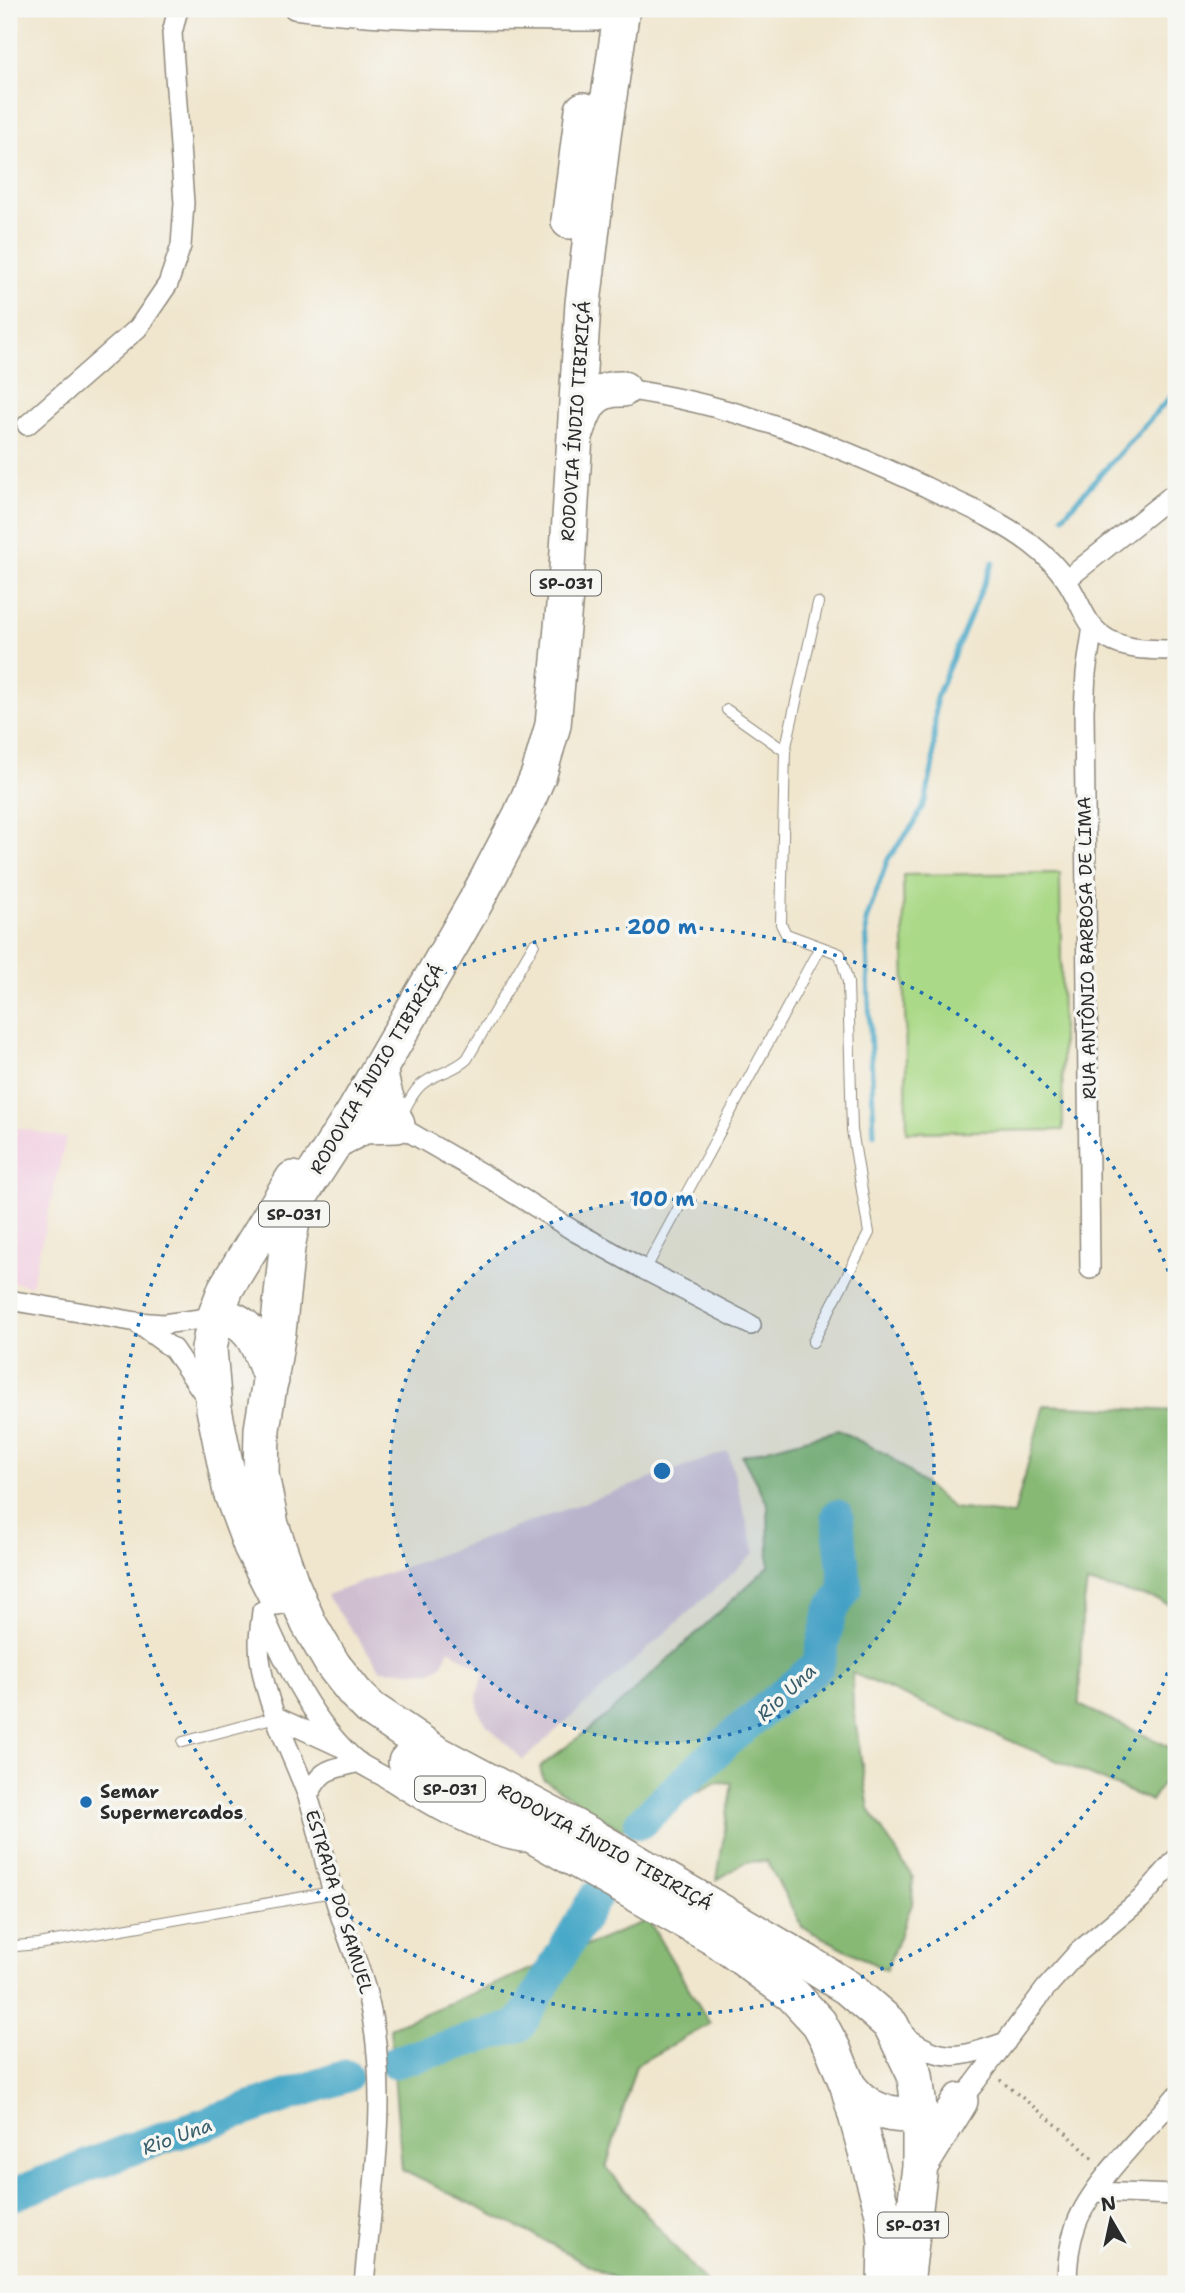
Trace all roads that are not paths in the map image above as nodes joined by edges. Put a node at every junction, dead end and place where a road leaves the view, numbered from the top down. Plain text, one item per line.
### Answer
1 (180, 9) edge
2 (295, 9) edge
3 (606, 13) edge
4 (583, 303) junction
5 (623, 389) junction
6 (27, 425) dead end
7 (571, 470) junction
8 (1176, 492) edge
9 (1066, 580) junction
10 (818, 603) dead end
11 (1093, 626) junction
12 (1176, 650) edge
13 (727, 710) dead end
14 (785, 751) junction
15 (534, 944) dead end
16 (820, 947) junction
17 (380, 1069) junction
18 (397, 1125) junction
19 (335, 1141) junction
20 (1090, 1269) dead end
21 (645, 1270) junction
22 (9, 1300) edge
23 (215, 1317) junction
24 (137, 1322) junction
25 (751, 1325) dead end
26 (813, 1342) dead end
27 (271, 1380) junction
28 (214, 1409) junction
29 (247, 1538) junction
30 (262, 1611) junction
31 (276, 1717) junction
32 (183, 1742) dead end
33 (353, 1756) junction
34 (308, 1796) junction
35 (551, 1845) junction
36 (1175, 1864) edge
37 (332, 1892) junction
38 (9, 1944) edge
39 (891, 2025) junction
40 (1006, 2042) junction
41 (848, 2086) junction
42 (1176, 2096) edge
43 (960, 2101) junction
44 (920, 2116) junction
45 (920, 2166) junction
46 (1094, 2192) junction
47 (1176, 2194) edge
48 (364, 2284) edge
49 (885, 2284) edge
50 (906, 2284) edge
51 (1067, 2284) edge

1 - 6 street
2 - 3 street
3 - 4 highway, RODOVIA ÍNDIO TIBIRIÇÁ / SP-031
3 - 23 highway, RODOVIA ÍNDIO TIBIRIÇÁ / SP-031
4 - 5 highway
4 - 7 highway, RODOVIA ÍNDIO TIBIRIÇÁ / SP-031
5 - 7 highway
5 - 9 street
7 - 17 highway, RODOVIA ÍNDIO TIBIRIÇÁ / SP-031
8 - 9 street
9 - 11 street
10 - 14 lane
11 - 12 street
11 - 20 street, RUA ANTÔNIO BARBOSA DE LIMA
13 - 14 lane
14 - 16 lane
15 - 18 lane
16 - 21 lane
16 - 26 lane
17 - 18 highway
17 - 19 highway, RODOVIA ÍNDIO TIBIRIÇÁ / SP-031
18 - 19 highway
18 - 21 street
19 - 27 highway, RODOVIA ÍNDIO TIBIRIÇÁ / SP-031
21 - 25 street
22 - 24 street
23 - 24 street
23 - 27 highway
23 - 28 highway, RODOVIA ÍNDIO TIBIRIÇÁ / SP-031
24 - 28 street
27 - 39 highway, RODOVIA ÍNDIO TIBIRIÇÁ / SP-031
28 - 29 highway, RODOVIA ÍNDIO TIBIRIÇÁ / SP-031
29 - 30 street
29 - 35 highway, RODOVIA ÍNDIO TIBIRIÇÁ / SP-031
30 - 31 street
30 - 33 street
31 - 32 lane
31 - 33 street
31 - 34 street
33 - 34 street, ESTRADA DO SAMUEL
33 - 35 street
34 - 37 street, ESTRADA DO SAMUEL
35 - 41 highway, RODOVIA ÍNDIO TIBIRIÇÁ / SP-031
36 - 40 street
37 - 38 lane
37 - 48 street, ESTRADA DO SAMUEL
39 - 40 street
39 - 44 highway, RODOVIA ÍNDIO TIBIRIÇÁ / SP-031
40 - 43 street
41 - 44 highway
41 - 49 highway, RODOVIA ÍNDIO TIBIRIÇÁ / SP-031
42 - 46 street
43 - 44 street
43 - 45 highway
44 - 45 highway, RODOVIA ÍNDIO TIBIRIÇÁ / SP-031
45 - 50 highway, RODOVIA ÍNDIO TIBIRIÇÁ / SP-031
46 - 47 street
46 - 51 street

